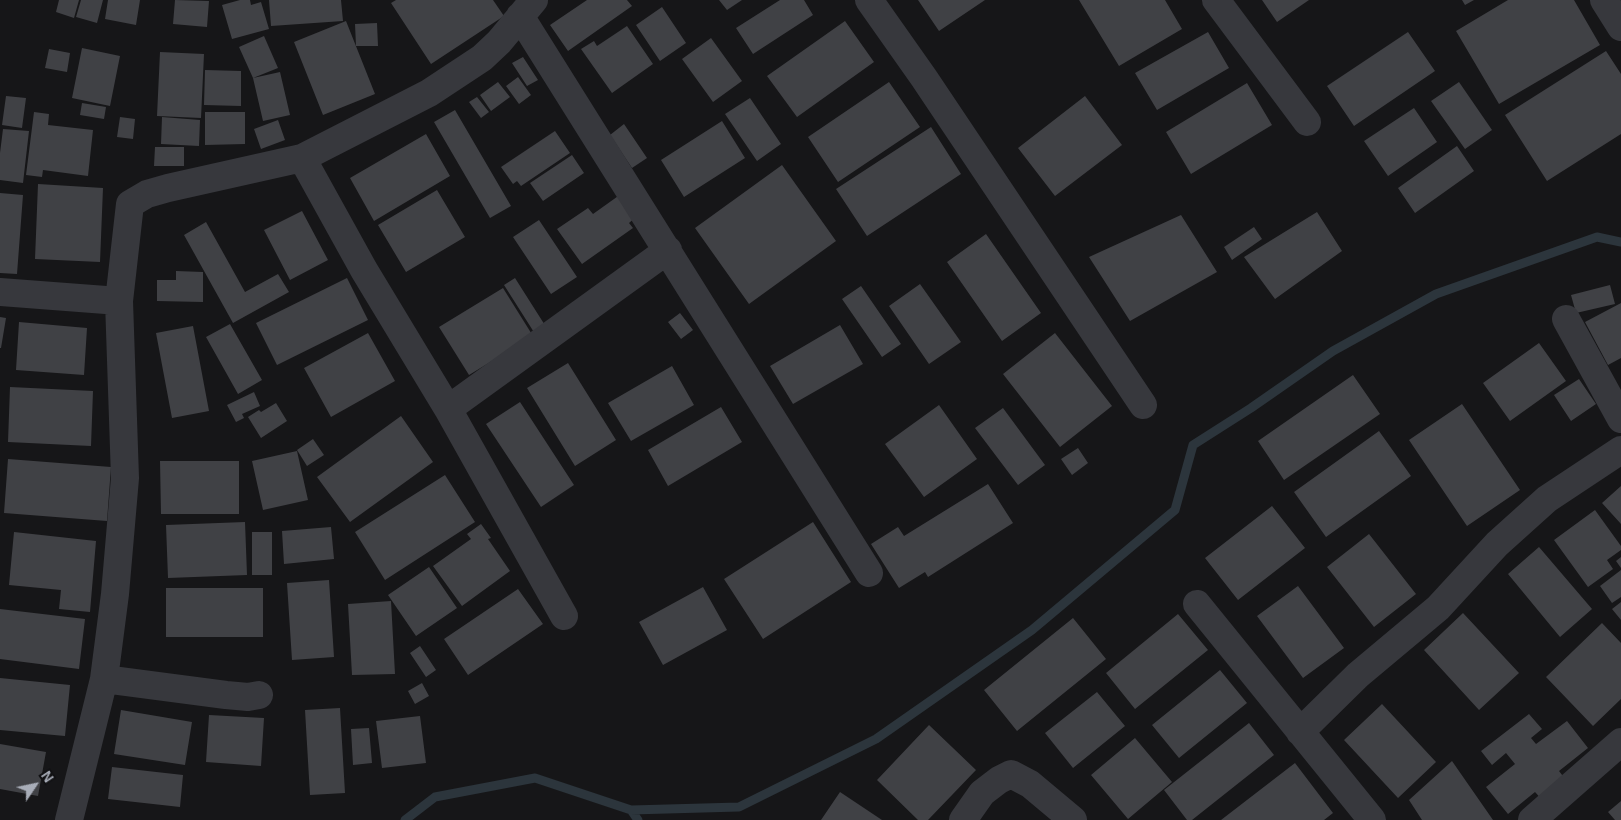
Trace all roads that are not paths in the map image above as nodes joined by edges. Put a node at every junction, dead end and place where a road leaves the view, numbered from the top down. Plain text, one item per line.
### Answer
1 (869, 0) edge
2 (1216, 0) edge
3 (1604, 0) edge
4 (527, 8) edge
5 (1621, 26) edge
6 (1307, 122) dead end
7 (302, 158) junction
8 (668, 250) junction
9 (0, 292) edge
10 (118, 301) junction
11 (1566, 319) dead end
12 (1143, 405) dead end
13 (448, 409) junction
14 (1621, 419) edge
15 (1621, 450) edge
16 (869, 573) dead end
17 (1197, 604) dead end
18 (564, 616) dead end
19 (104, 679) junction
20 (259, 695) dead end
21 (1300, 732) junction
22 (1621, 742) edge
23 (69, 820) edge
24 (962, 820) edge
25 (1073, 820) edge
26 (1372, 820) edge
27 (1532, 820) edge

1 - 12 street
2 - 6 street
3 - 5 street
4 - 7 street
4 - 8 street
7 - 10 street
7 - 13 street
8 - 13 street
8 - 16 street
9 - 10 street
10 - 19 street
11 - 14 street
13 - 18 street
15 - 21 street
17 - 21 street
19 - 20 street
19 - 23 street
21 - 26 street
22 - 27 street
24 - 25 street

